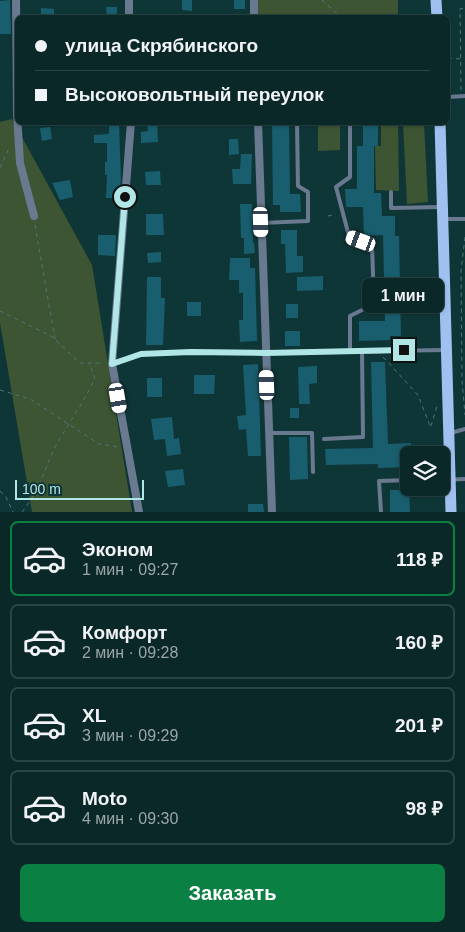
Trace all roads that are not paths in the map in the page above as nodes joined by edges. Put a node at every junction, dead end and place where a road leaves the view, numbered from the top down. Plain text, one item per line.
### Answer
1 (16, 0) edge
2 (129, 0) edge
3 (254, 0) edge
4 (436, 0) edge
5 (16, 15) edge
6 (130, 15) edge
7 (254, 15) edge
8 (437, 15) edge
9 (463, 96) edge
10 (450, 97) edge
11 (17, 125) edge
12 (131, 125) edge
13 (258, 125) edge
14 (297, 125) edge
15 (350, 125) edge
16 (440, 125) edge
17 (391, 192) dead end
18 (443, 207) junction
19 (34, 216) road end
20 (443, 219) junction
21 (465, 219) edge
22 (261, 222) junction
23 (446, 350) junction
24 (350, 351) junction
25 (362, 351) junction
26 (266, 353) junction
27 (112, 364) junction
28 (465, 429) edge
29 (269, 433) junction
30 (449, 433) junction
31 (324, 439) dead end
32 (448, 446) edge
33 (313, 472) dead end
34 (465, 479) edge
35 (400, 480) edge
36 (450, 480) edge
37 (448, 496) edge
38 (138, 512) edge
39 (272, 512) edge
40 (381, 512) edge
41 (450, 512) edge

1 - 5 street
2 - 6 street
3 - 7 street
4 - 8 main road
9 - 10 lane
11 - 19 street
12 - 27 street
13 - 22 street
14 - 22 lane
15 - 24 lane
16 - 18 main road
17 - 18 lane
18 - 20 main road
20 - 21 lane
20 - 23 main road
22 - 26 street
23 - 25 lane
23 - 30 main road
24 - 25 lane
24 - 26 lane
25 - 31 lane
26 - 27 lane
26 - 29 street
27 - 38 street
28 - 30 lane
29 - 33 lane
29 - 39 street
30 - 32 main road
34 - 36 lane
35 - 40 lane
37 - 41 main road

